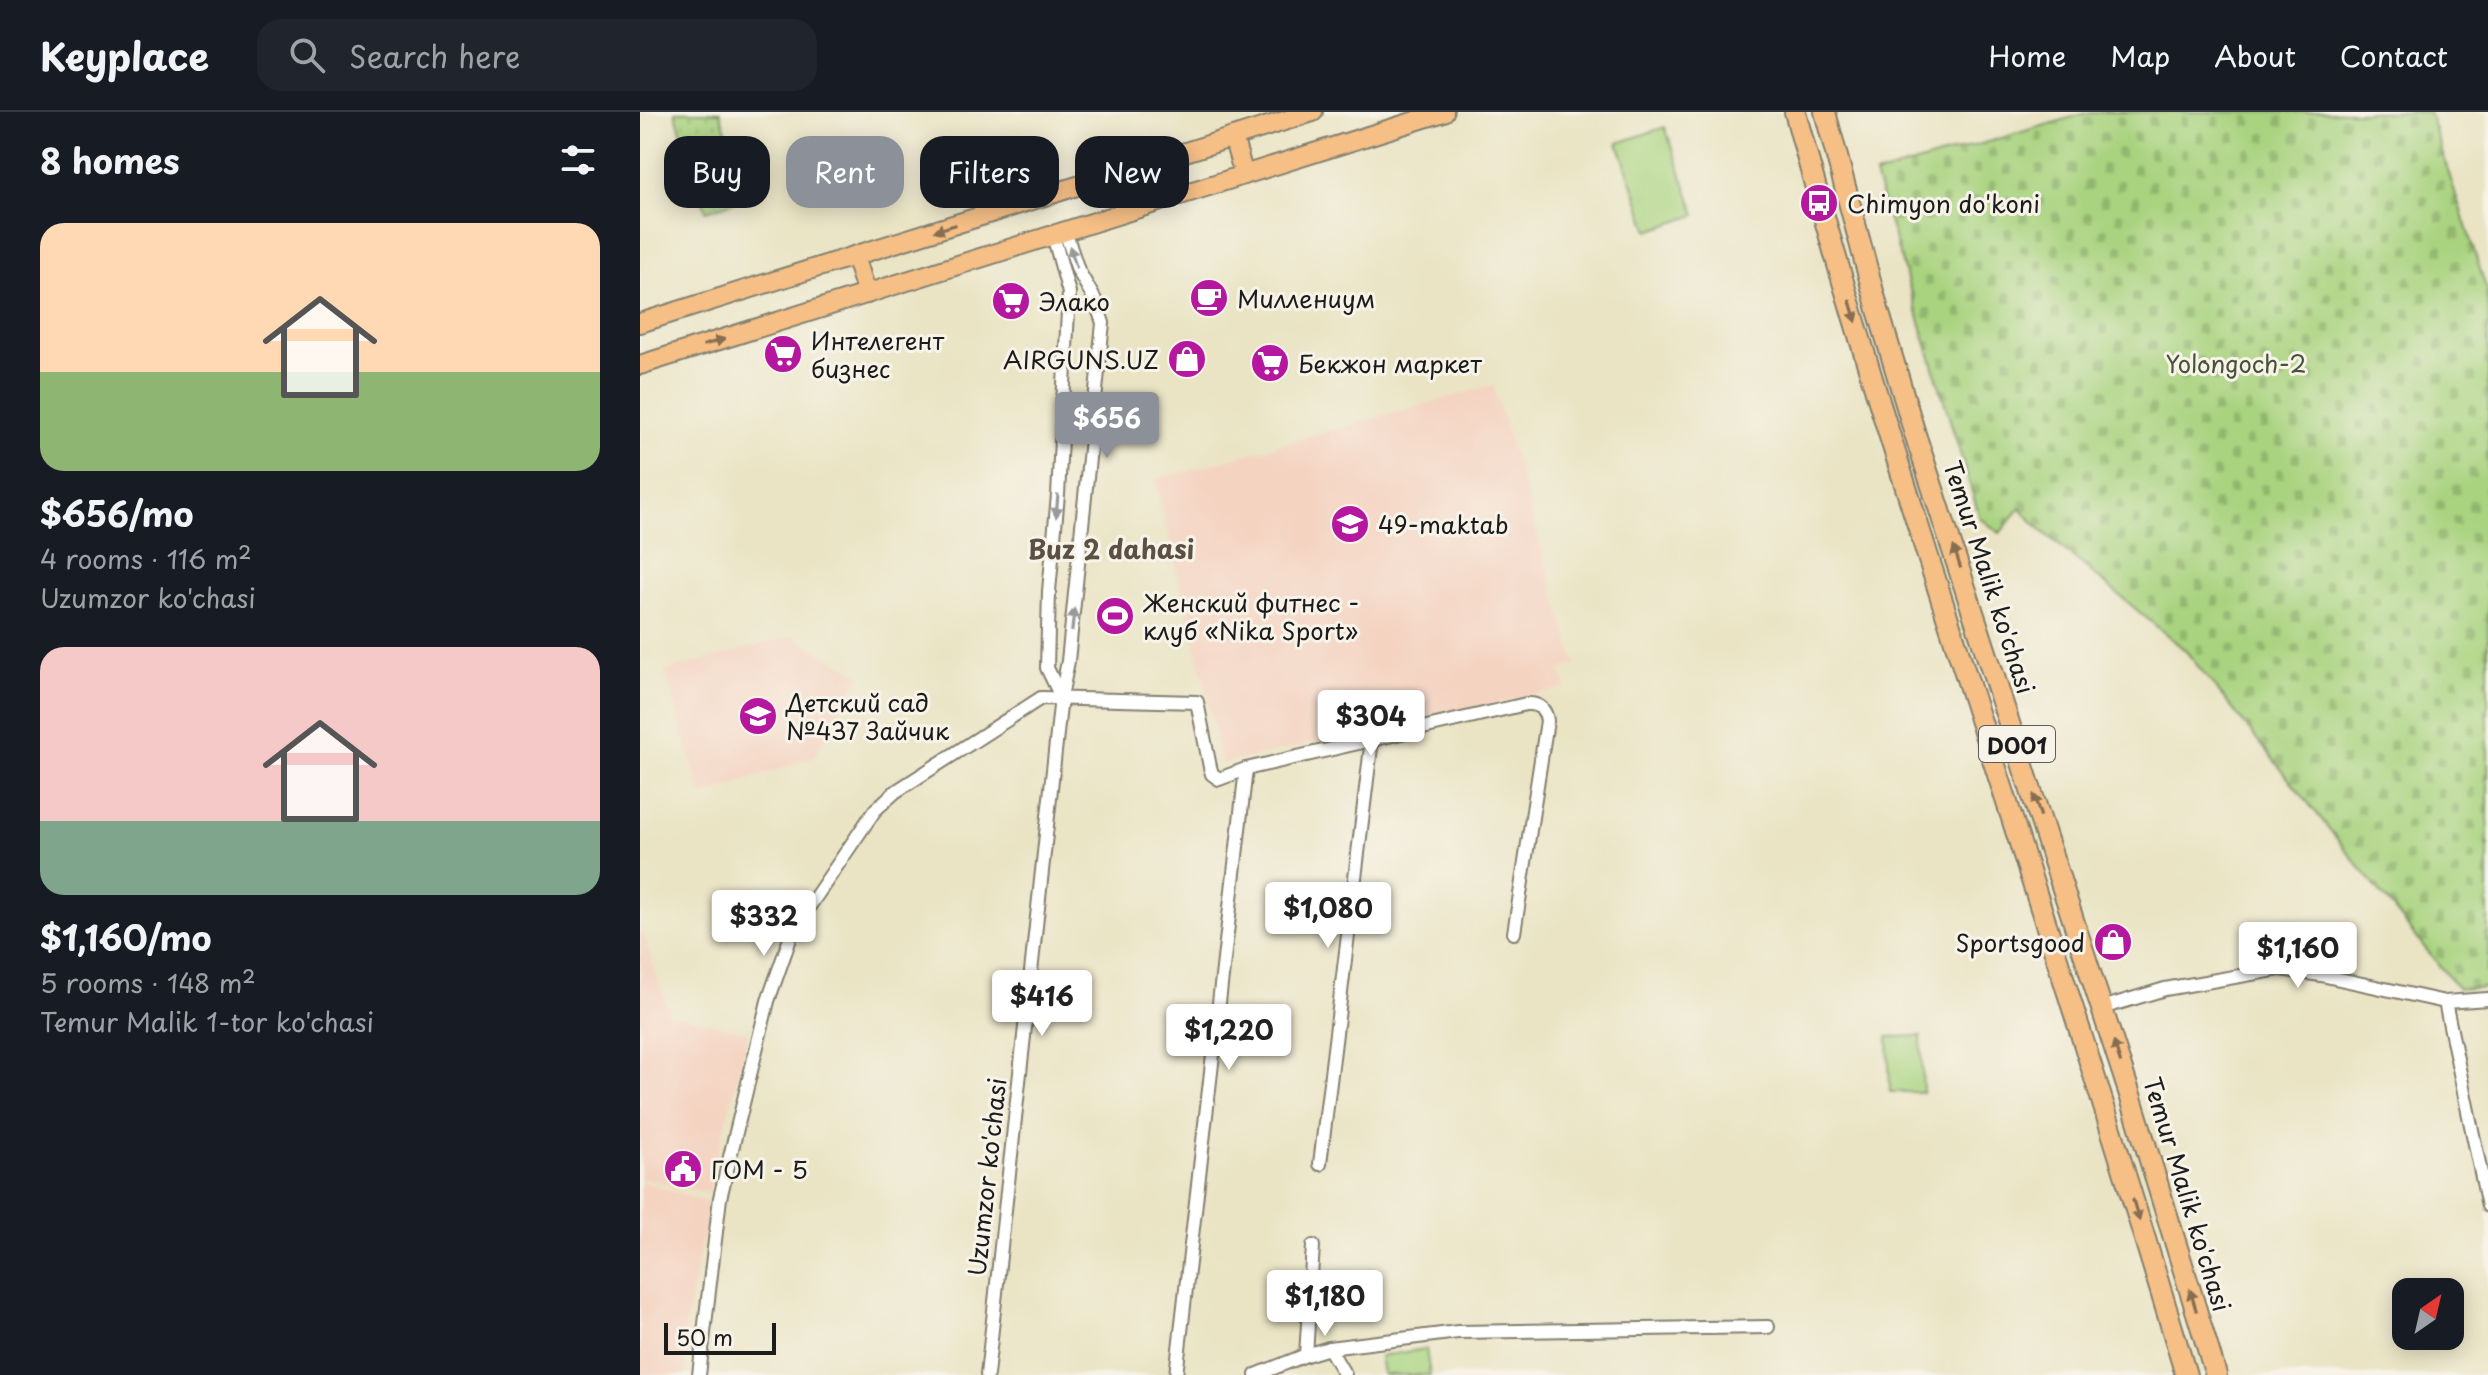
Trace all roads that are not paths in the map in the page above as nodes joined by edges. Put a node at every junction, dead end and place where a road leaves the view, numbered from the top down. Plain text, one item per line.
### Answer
1 (1313, 112) edge
2 (1444, 112) edge
3 (1795, 112) edge
4 (1825, 112) edge
5 (1393, 120) edge
6 (1233, 137) junction
7 (1244, 175) junction
8 (1059, 233) junction
9 (855, 256) junction
10 (867, 294) junction
11 (640, 323) edge
12 (640, 365) edge
13 (1061, 697) junction
14 (1372, 739) junction
15 (1246, 769) junction
16 (1514, 933) dead end
17 (2488, 999) edge
18 (2445, 1002) junction
19 (2102, 1008) junction
20 (1320, 1164) dead end
21 (2488, 1206) edge
22 (1313, 1246) dead end
23 (1768, 1327) dead end
24 (1329, 1348) junction
25 (1306, 1355) junction
26 (699, 1375) edge
27 (987, 1375) edge
28 (1176, 1375) edge
29 (1256, 1375) edge
30 (1345, 1375) edge
31 (2186, 1375) edge
32 (2216, 1375) edge

1 - 6 main road
2 - 5 main road
3 -> 31 highway, D001
19 -> 4 highway, Temur Malik ko'chasi / D001
5 - 7 main road
6 - 7 main road
6 -> 9 main road
7 - 8 main road
8 - 10 main road
8 -> 13 street, Uzumzor ko'chasi
13 -> 8 street, Uzumzor ko'chasi
9 - 10 main road
9 - 11 main road
12 -> 10 main road
13 - 15 street
13 - 26 street
13 - 27 street, Uzumzor ko'chasi
14 - 15 street
14 - 16 street
14 - 20 street
15 - 28 street
17 - 18 street
18 - 19 street
18 - 21 street
32 -> 19 highway, Temur Malik ko'chasi / D001
22 - 25 street
23 - 24 street
24 - 25 street
24 - 30 street
25 - 29 street

